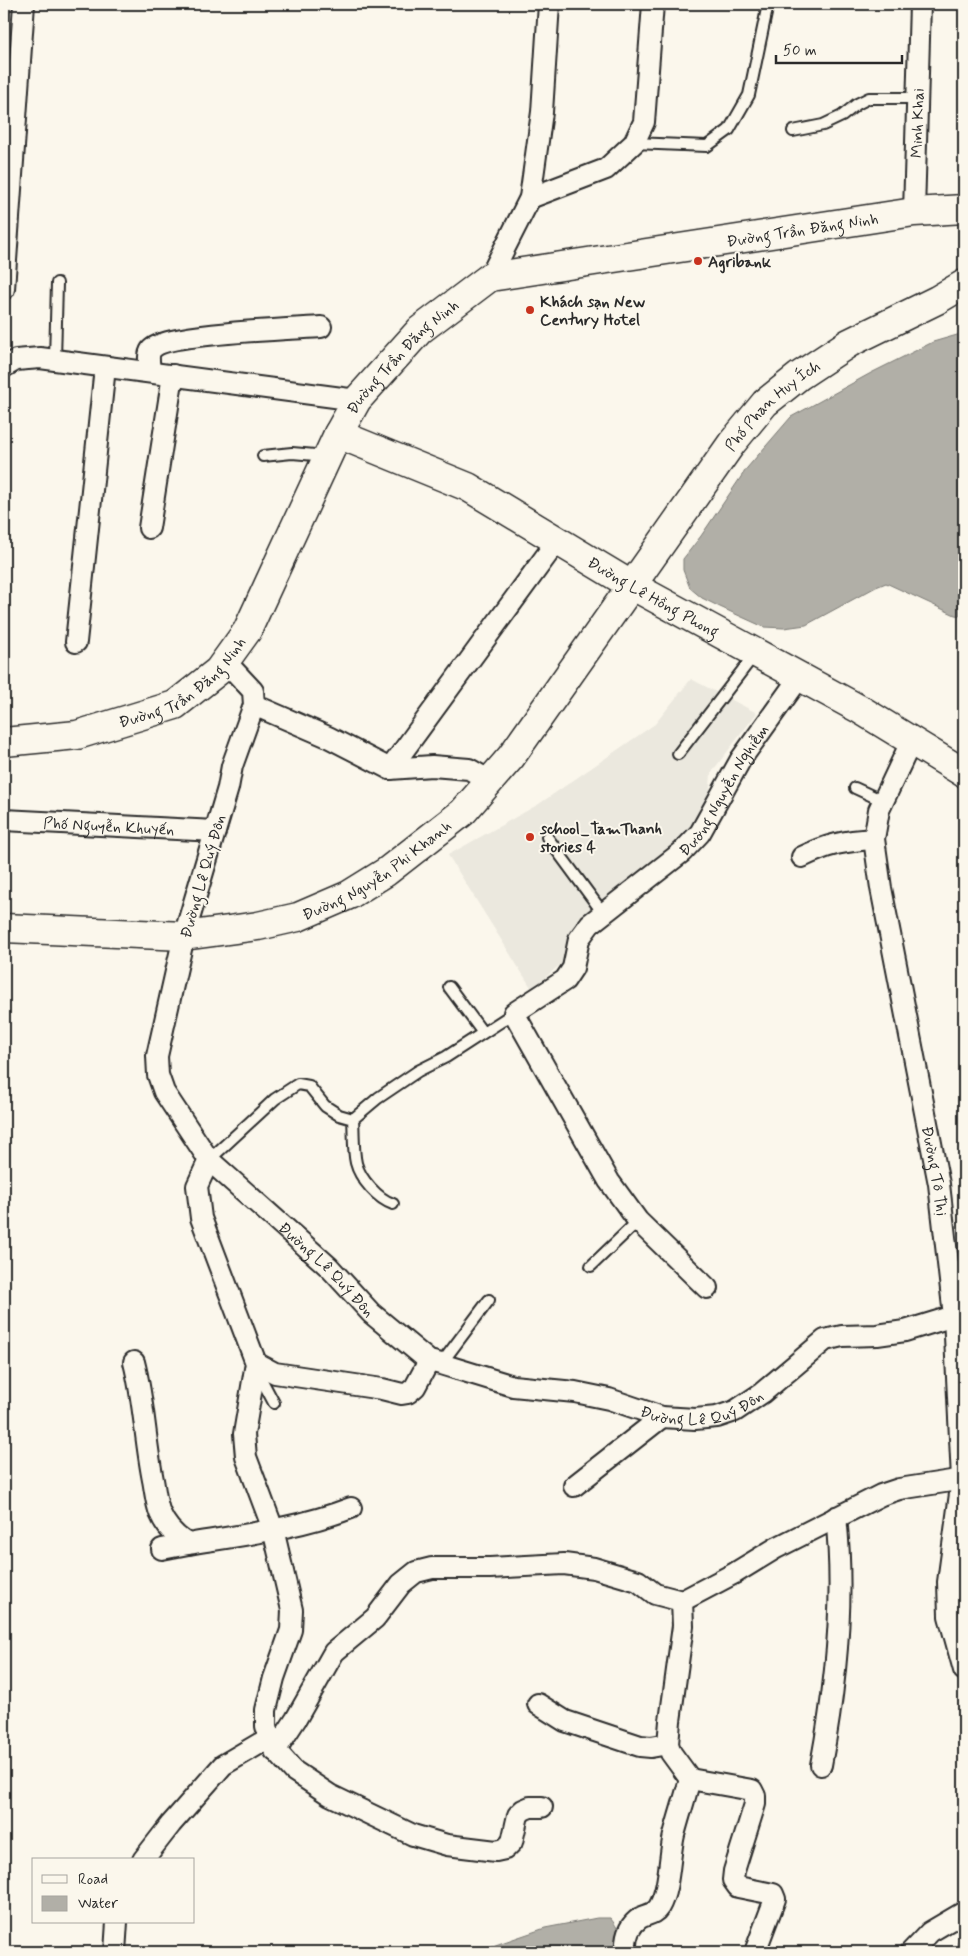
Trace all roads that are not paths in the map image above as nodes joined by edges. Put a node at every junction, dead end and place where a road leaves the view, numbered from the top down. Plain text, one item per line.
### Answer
1 (24, 4) edge
2 (549, 4) edge
3 (653, 4) edge
4 (768, 4) edge
5 (920, 4) edge
6 (916, 98) junction
7 (793, 131) dead end
8 (634, 143) junction
9 (530, 198) junction
10 (964, 209) edge
11 (914, 212) junction
12 (490, 277) junction
13 (57, 283) dead end
14 (964, 284) edge
15 (4, 289) edge
16 (321, 327) dead end
17 (55, 360) junction
18 (4, 367) edge
19 (105, 367) junction
20 (150, 372) junction
21 (173, 375) junction
22 (357, 400) junction
23 (333, 445) junction
24 (263, 456) dead end
25 (149, 528) dead end
26 (557, 541) junction
27 (631, 586) junction
28 (76, 642) dead end
29 (756, 654) junction
30 (225, 661) junction
31 (799, 678) junction
32 (254, 705) junction
33 (4, 742) edge
34 (911, 742) junction
35 (678, 754) dead end
36 (390, 768) junction
37 (964, 773) edge
38 (490, 781) junction
39 (855, 788) dead end
40 (883, 801) junction
41 (4, 820) edge
42 (215, 832) junction
43 (546, 837) dead end
44 (874, 839) junction
45 (802, 858) dead end
46 (604, 914) junction
47 (4, 928) edge
48 (184, 936) junction
49 (449, 987) dead end
50 (514, 1013) junction
51 (483, 1033) junction
52 (353, 1119) junction
53 (209, 1160) junction
54 (393, 1204) dead end
55 (638, 1221) junction
56 (592, 1266) dead end
57 (707, 1288) dead end
58 (489, 1300) dead end
59 (954, 1316) junction
60 (134, 1362) dead end
61 (435, 1362) junction
62 (256, 1366) junction
63 (274, 1403) dead end
64 (662, 1417) junction
65 (963, 1479) edge
66 (574, 1486) dead end
67 (351, 1508) dead end
68 (836, 1517) junction
69 (273, 1529) junction
70 (188, 1544) junction
71 (162, 1549) dead end
72 (682, 1601) junction
73 (964, 1670) edge
74 (538, 1704) dead end
75 (668, 1744) junction
76 (272, 1745) junction
77 (821, 1765) dead end
78 (690, 1779) junction
79 (542, 1806) dead end
80 (145, 1858) edge
81 (964, 1912) edge
82 (116, 1937) edge
83 (964, 1945) edge
84 (131, 1952) edge
85 (626, 1952) edge
86 (755, 1952) edge
87 (911, 1952) edge
88 (964, 1952) edge

1 - 15 street
2 - 9 street
3 - 8 street
4 - 8 lane
5 - 6 street, Minh Khai
6 - 7 lane
6 - 11 street, Minh Khai
8 - 9 street
9 - 12 street
10 - 11 street, Đường Trần Đăng Ninh
11 - 12 street, Đường Trần Đăng Ninh
12 - 22 street, Đường Trần Đăng Ninh
13 - 17 lane
14 - 27 street, Phố Phan Huy Ích
16 - 20 street
17 - 18 street
17 - 19 street
19 - 20 street
19 - 28 street
20 - 21 street
21 - 22 street
21 - 25 street
22 - 23 street, Đường Trần Đăng Ninh
23 - 24 lane
23 - 26 street, Đường Lê Hồng Phong
23 - 30 street, Đường Trần Đăng Ninh
26 - 27 street, Đường Lê Hồng Phong
26 - 36 street
27 - 29 street, Đường Lê Hồng Phong
27 - 38 street, Đường Nguyễn Phi Khanh
29 - 31 street, Đường Lê Hồng Phong
29 - 35 lane
30 - 32 street
30 - 33 street, Đường Trần Đăng Ninh
31 - 34 street, Đường Lê Hồng Phong
31 - 46 street, Đường Nguyễn Nghiễm
32 - 36 street
32 - 42 street, Đường Lê Quý Đôn
34 - 37 street, Đường Lê Hồng Phong
34 - 40 street, Đường Tô Thị
36 - 38 street
38 - 48 street, Đường Nguyễn Phi Khanh
39 - 40 lane
40 - 44 street, Đường Tô Thị
41 - 42 street, Phố Nguyễn Khuyến
42 - 48 street, Đường Lê Quý Đôn
43 - 46 lane
44 - 45 street
44 - 59 street, Đường Tô Thị
46 - 50 street, Đường Nguyễn Nghiễm
47 - 48 street, Đường Nguyễn Phi Khanh
48 - 53 street, Đường Lê Quý Đôn
49 - 51 lane
50 - 51 lane
50 - 55 street
51 - 52 lane
52 - 53 lane
52 - 54 lane
53 - 61 street, Đường Lê Quý Đôn
53 - 62 street
55 - 56 lane
55 - 57 street
58 - 61 lane
59 - 64 street, Đường Lê Quý Đôn
59 - 65 street, Đường Tô Thị
60 - 70 street
61 - 62 street
61 - 64 street, Đường Lê Quý Đôn
62 - 63 lane
62 - 69 street
64 - 66 street
65 - 68 street
65 - 73 street, Đường Tô Thị
67 - 69 street
68 - 72 street
68 - 77 street
69 - 70 street
69 - 76 street
70 - 71 street
72 - 75 street
72 - 76 street
74 - 75 street
75 - 78 street
76 - 79 street
76 - 80 street
78 - 85 street
78 - 86 street
81 - 87 street
82 - 84 street
83 - 88 lane

